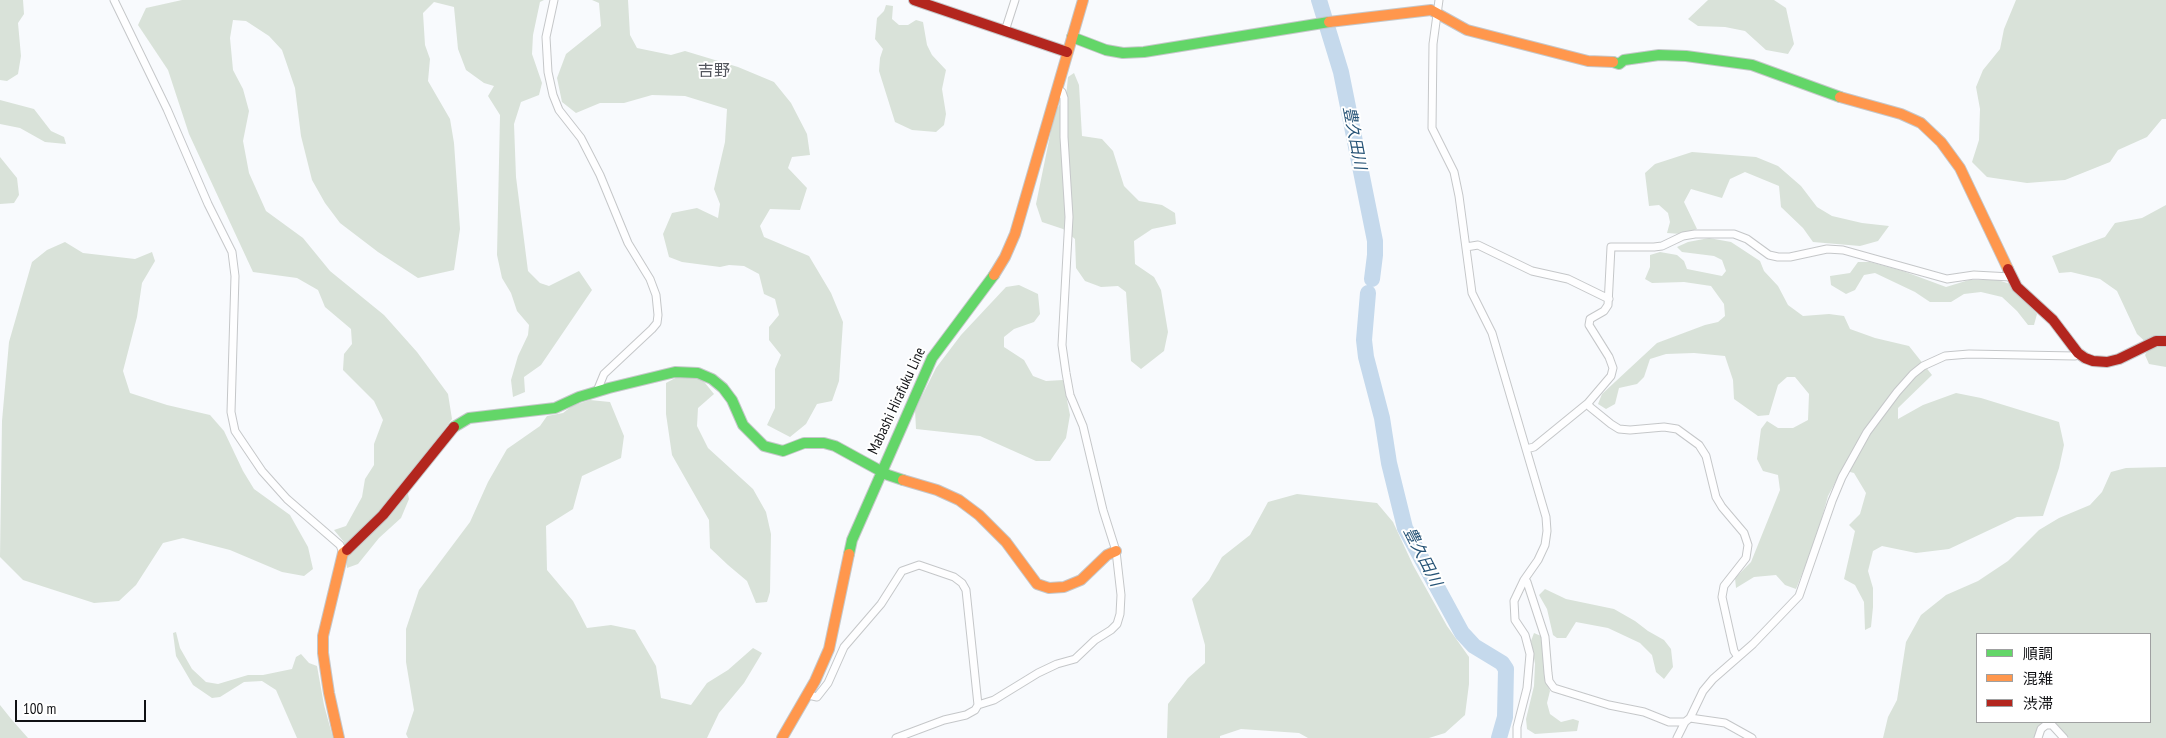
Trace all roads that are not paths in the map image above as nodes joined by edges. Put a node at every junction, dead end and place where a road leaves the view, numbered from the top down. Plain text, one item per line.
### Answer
1 (114, 0) edge
2 (554, 0) edge
3 (914, 0) edge
4 (1016, 0) edge
5 (1083, 0) edge
6 (1439, 0) edge
7 (1437, 13) junction
8 (1005, 32) junction
9 (1072, 37) junction
10 (1067, 52) junction
11 (1057, 88) junction
12 (1466, 247) junction
13 (2011, 276) junction
14 (1609, 299) junction
15 (2166, 341) edge
16 (2078, 353) junction
17 (597, 391) junction
18 (1588, 403) junction
19 (1526, 449) junction
20 (880, 471) junction
21 (1116, 551) junction
22 (344, 553) junction
23 (1524, 580) junction
24 (1738, 657) junction
25 (808, 695) junction
26 (978, 705) junction
27 (1687, 720) junction
28 (338, 738) edge
29 (782, 738) edge
30 (896, 738) edge
31 (1517, 738) edge
32 (1677, 738) edge
33 (1752, 738) edge
34 (2038, 738) edge
35 (2064, 738) edge

1 - 22 street
2 - 17 street
3 - 8 street
4 - 8 street
5 - 9 street, Mabashi Hirafuku Line
6 - 7 street
7 - 9 street
7 - 12 street
7 - 13 street
8 - 10 street
9 - 10 street, Mabashi Hirafuku Line
10 - 11 street, Mabashi Hirafuku Line
11 - 20 street, Mabashi Hirafuku Line
11 - 21 street
12 - 14 street
12 - 19 street
13 - 14 street
13 - 16 street
14 - 18 street
15 - 16 street
16 - 24 street
17 - 20 street
17 - 22 street
18 - 19 street
18 - 24 street
19 - 23 street
20 - 21 street
20 - 25 street, Mabashi Hirafuku Line
21 - 26 street
22 - 28 street
23 - 27 street
23 - 31 street
24 - 27 street
25 - 26 street
25 - 29 street, Mabashi Hirafuku Line
26 - 30 street
27 - 32 street
27 - 33 street
34 - 35 street

